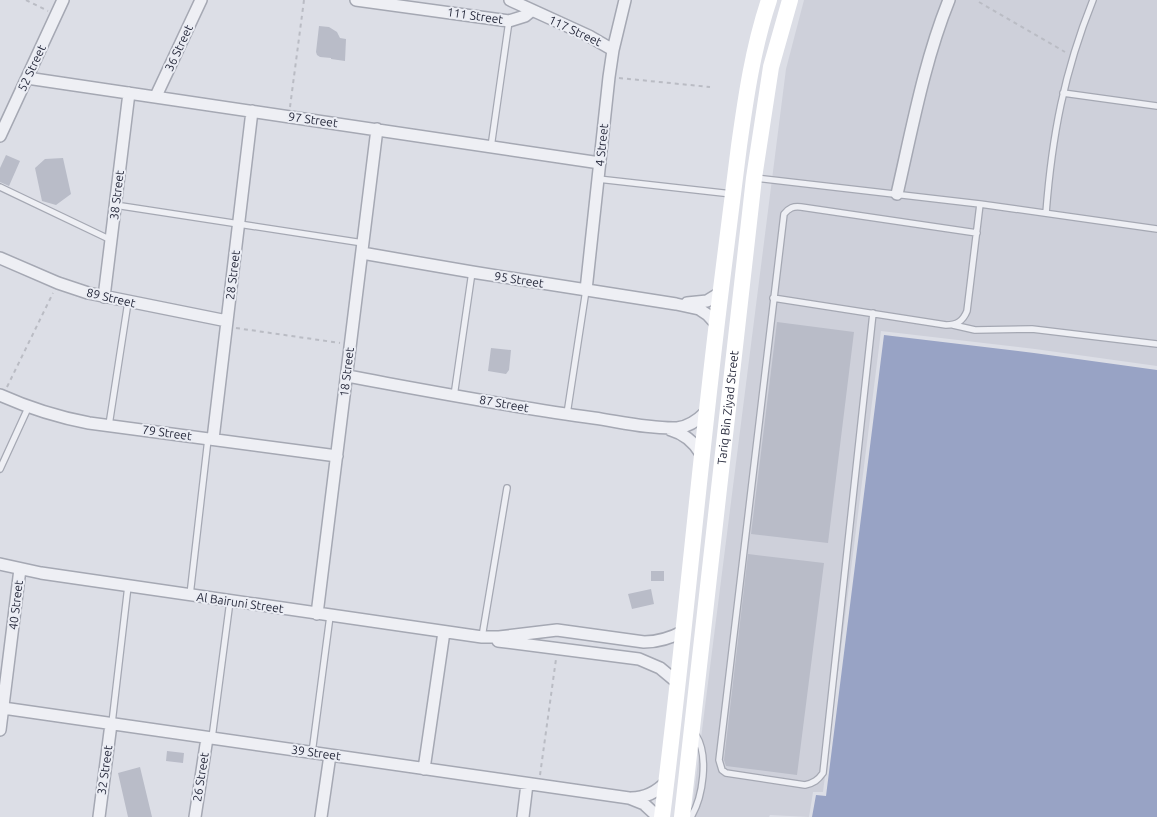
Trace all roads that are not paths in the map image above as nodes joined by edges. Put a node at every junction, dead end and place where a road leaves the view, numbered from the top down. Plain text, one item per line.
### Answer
1 (64, 0) edge
2 (201, 0) edge
3 (356, 0) edge
4 (510, 0) edge
5 (625, 0) edge
6 (769, 0) edge
7 (790, 0) edge
8 (950, 0) edge
9 (1093, 0) edge
10 (532, 11) junction
11 (509, 21) junction
12 (613, 50) junction
13 (27, 78) junction
14 (129, 93) junction
15 (1063, 94) junction
16 (156, 96) junction
17 (1157, 106) edge
18 (252, 111) junction
19 (377, 129) junction
20 (0, 136) edge
21 (491, 146) junction
22 (600, 163) junction
23 (754, 178) junction
24 (598, 179) junction
25 (0, 187) edge
26 (733, 194) junction
27 (897, 194) junction
28 (980, 204) junction
29 (115, 205) junction
30 (1046, 213) junction
31 (239, 224) junction
32 (1157, 229) edge
33 (977, 233) junction
34 (111, 240) junction
35 (362, 248) junction
36 (0, 258) edge
37 (472, 272) junction
38 (586, 290) junction
39 (720, 293) junction
40 (104, 297) junction
41 (773, 298) junction
42 (128, 302) junction
43 (676, 304) junction
44 (872, 314) junction
45 (226, 324) junction
46 (717, 325) junction
47 (952, 325) junction
48 (736, 328) junction
49 (1157, 344) edge
50 (347, 376) junction
51 (1, 396) edge
52 (454, 396) junction
53 (28, 408) junction
54 (706, 412) junction
55 (567, 415) junction
56 (109, 425) junction
57 (662, 427) junction
58 (210, 439) junction
59 (701, 454) junction
60 (337, 456) junction
61 (0, 469) edge
62 (507, 488) dead end
63 (0, 564) edge
64 (20, 570) junction
65 (128, 586) junction
66 (190, 595) junction
67 (230, 601) junction
68 (317, 614) junction
69 (330, 616) junction
70 (684, 631) junction
71 (444, 632) junction
72 (482, 637) junction
73 (678, 683) junction
74 (3, 708) junction
75 (112, 724) junction
76 (0, 730) edge
77 (692, 731) junction
78 (210, 738) junction
79 (312, 753) junction
80 (330, 755) junction
81 (424, 769) junction
82 (666, 781) junction
83 (532, 784) junction
84 (629, 798) junction
85 (99, 817) edge
86 (195, 817) edge
87 (321, 817) edge
88 (523, 817) edge
89 (660, 817) edge
90 (682, 817) edge
91 (691, 817) edge

1 - 13 street, 52 Street
2 - 16 street, 36 Street
3 - 11 street, 111 Street
4 - 10 street, 117 Street
5 - 12 street, 4 Street
6 - 26 main road, Tariq Bin Ziyad Street
7 - 23 main road, Tariq Bin Ziyad Street
8 - 27 street
9 - 15 lane
10 - 11 street, 111 Street
10 - 12 street, 117 Street
11 - 21 lane
12 - 22 street, 4 Street
13 - 14 street, 97 Street
13 - 20 street, 52 Street
14 - 16 street, 97 Street
14 - 29 street, 38 Street
15 - 17 lane
15 - 30 lane
16 - 18 street, 97 Street
18 - 19 street, 97 Street
18 - 31 street, 28 Street
19 - 21 street, 97 Street
19 - 35 street, 18 Street
21 - 22 street, 97 Street
22 - 24 street, 4 Street
23 - 27 lane
23 - 48 main road, Tariq Bin Ziyad Street
24 - 26 lane
24 - 38 street, 4 Street
25 - 34 lane
26 - 39 main road, Tariq Bin Ziyad Street
27 - 28 lane
28 - 30 lane
28 - 33 lane
29 - 31 lane
29 - 34 street, 38 Street
30 - 32 lane
31 - 35 lane
31 - 45 street, 28 Street
33 - 41 lane
33 - 47 lane
34 - 40 street, 38 Street
35 - 37 street, 95 Street
35 - 50 street, 18 Street
36 - 40 street, 89 Street
37 - 38 street, 95 Street
37 - 52 lane
38 - 43 street, 95 Street
38 - 55 lane
39 - 43 street, 95 Street
39 - 46 main road, Tariq Bin Ziyad Street
40 - 42 street, 89 Street
41 - 44 lane
41 - 44 lane
42 - 45 street, 89 Street
42 - 56 lane
43 - 46 street, 95 Street
44 - 47 lane
45 - 58 street, 28 Street
46 - 48 main road
46 - 54 main road, Tariq Bin Ziyad Street
47 - 49 lane
48 - 77 main road, Tariq Bin Ziyad Street
50 - 52 street, 87 Street
50 - 60 street, 18 Street
51 - 53 street, 79 Street
52 - 55 street, 87 Street
53 - 56 street, 79 Street
53 - 61 lane
54 - 57 street, 87 Street
54 - 59 main road, Tariq Bin Ziyad Street
55 - 57 street, 87 Street
56 - 58 street, 79 Street
57 - 59 street, 87 Street
58 - 60 street, 79 Street
58 - 66 lane
59 - 70 main road, Tariq Bin Ziyad Street
60 - 68 street, 18 Street
62 - 72 lane
63 - 64 street, Al Bairuni Street
64 - 65 street, Al Bairuni Street
64 - 74 street, 40 Street
65 - 66 street, Al Bairuni Street
65 - 75 lane
66 - 67 street, Al Bairuni Street
67 - 68 street, Al Bairuni Street
67 - 78 lane
68 - 69 street, Al Bairuni Street
69 - 71 street, Al Bairuni Street
69 - 79 lane
70 - 72 street, Al Bairuni Street
70 - 73 main road, Tariq Bin Ziyad Street
71 - 72 street, Al Bairuni Street
71 - 81 street
72 - 73 street, Al Bairuni Street
73 - 82 main road, Tariq Bin Ziyad Street
74 - 75 street, 39 Street
74 - 76 street, 40 Street
75 - 78 street, 39 Street
75 - 85 street, 32 Street
77 - 90 main road, Tariq Bin Ziyad Street
77 - 91 lane
78 - 79 street, 39 Street
78 - 86 street, 26 Street
79 - 80 street, 39 Street
80 - 81 street, 39 Street
80 - 87 street
81 - 83 street, 39 Street
82 - 84 street, 39 Street
82 - 89 main road, Tariq Bin Ziyad Street
83 - 84 street, 39 Street
83 - 88 street
84 - 89 street, 39 Street

